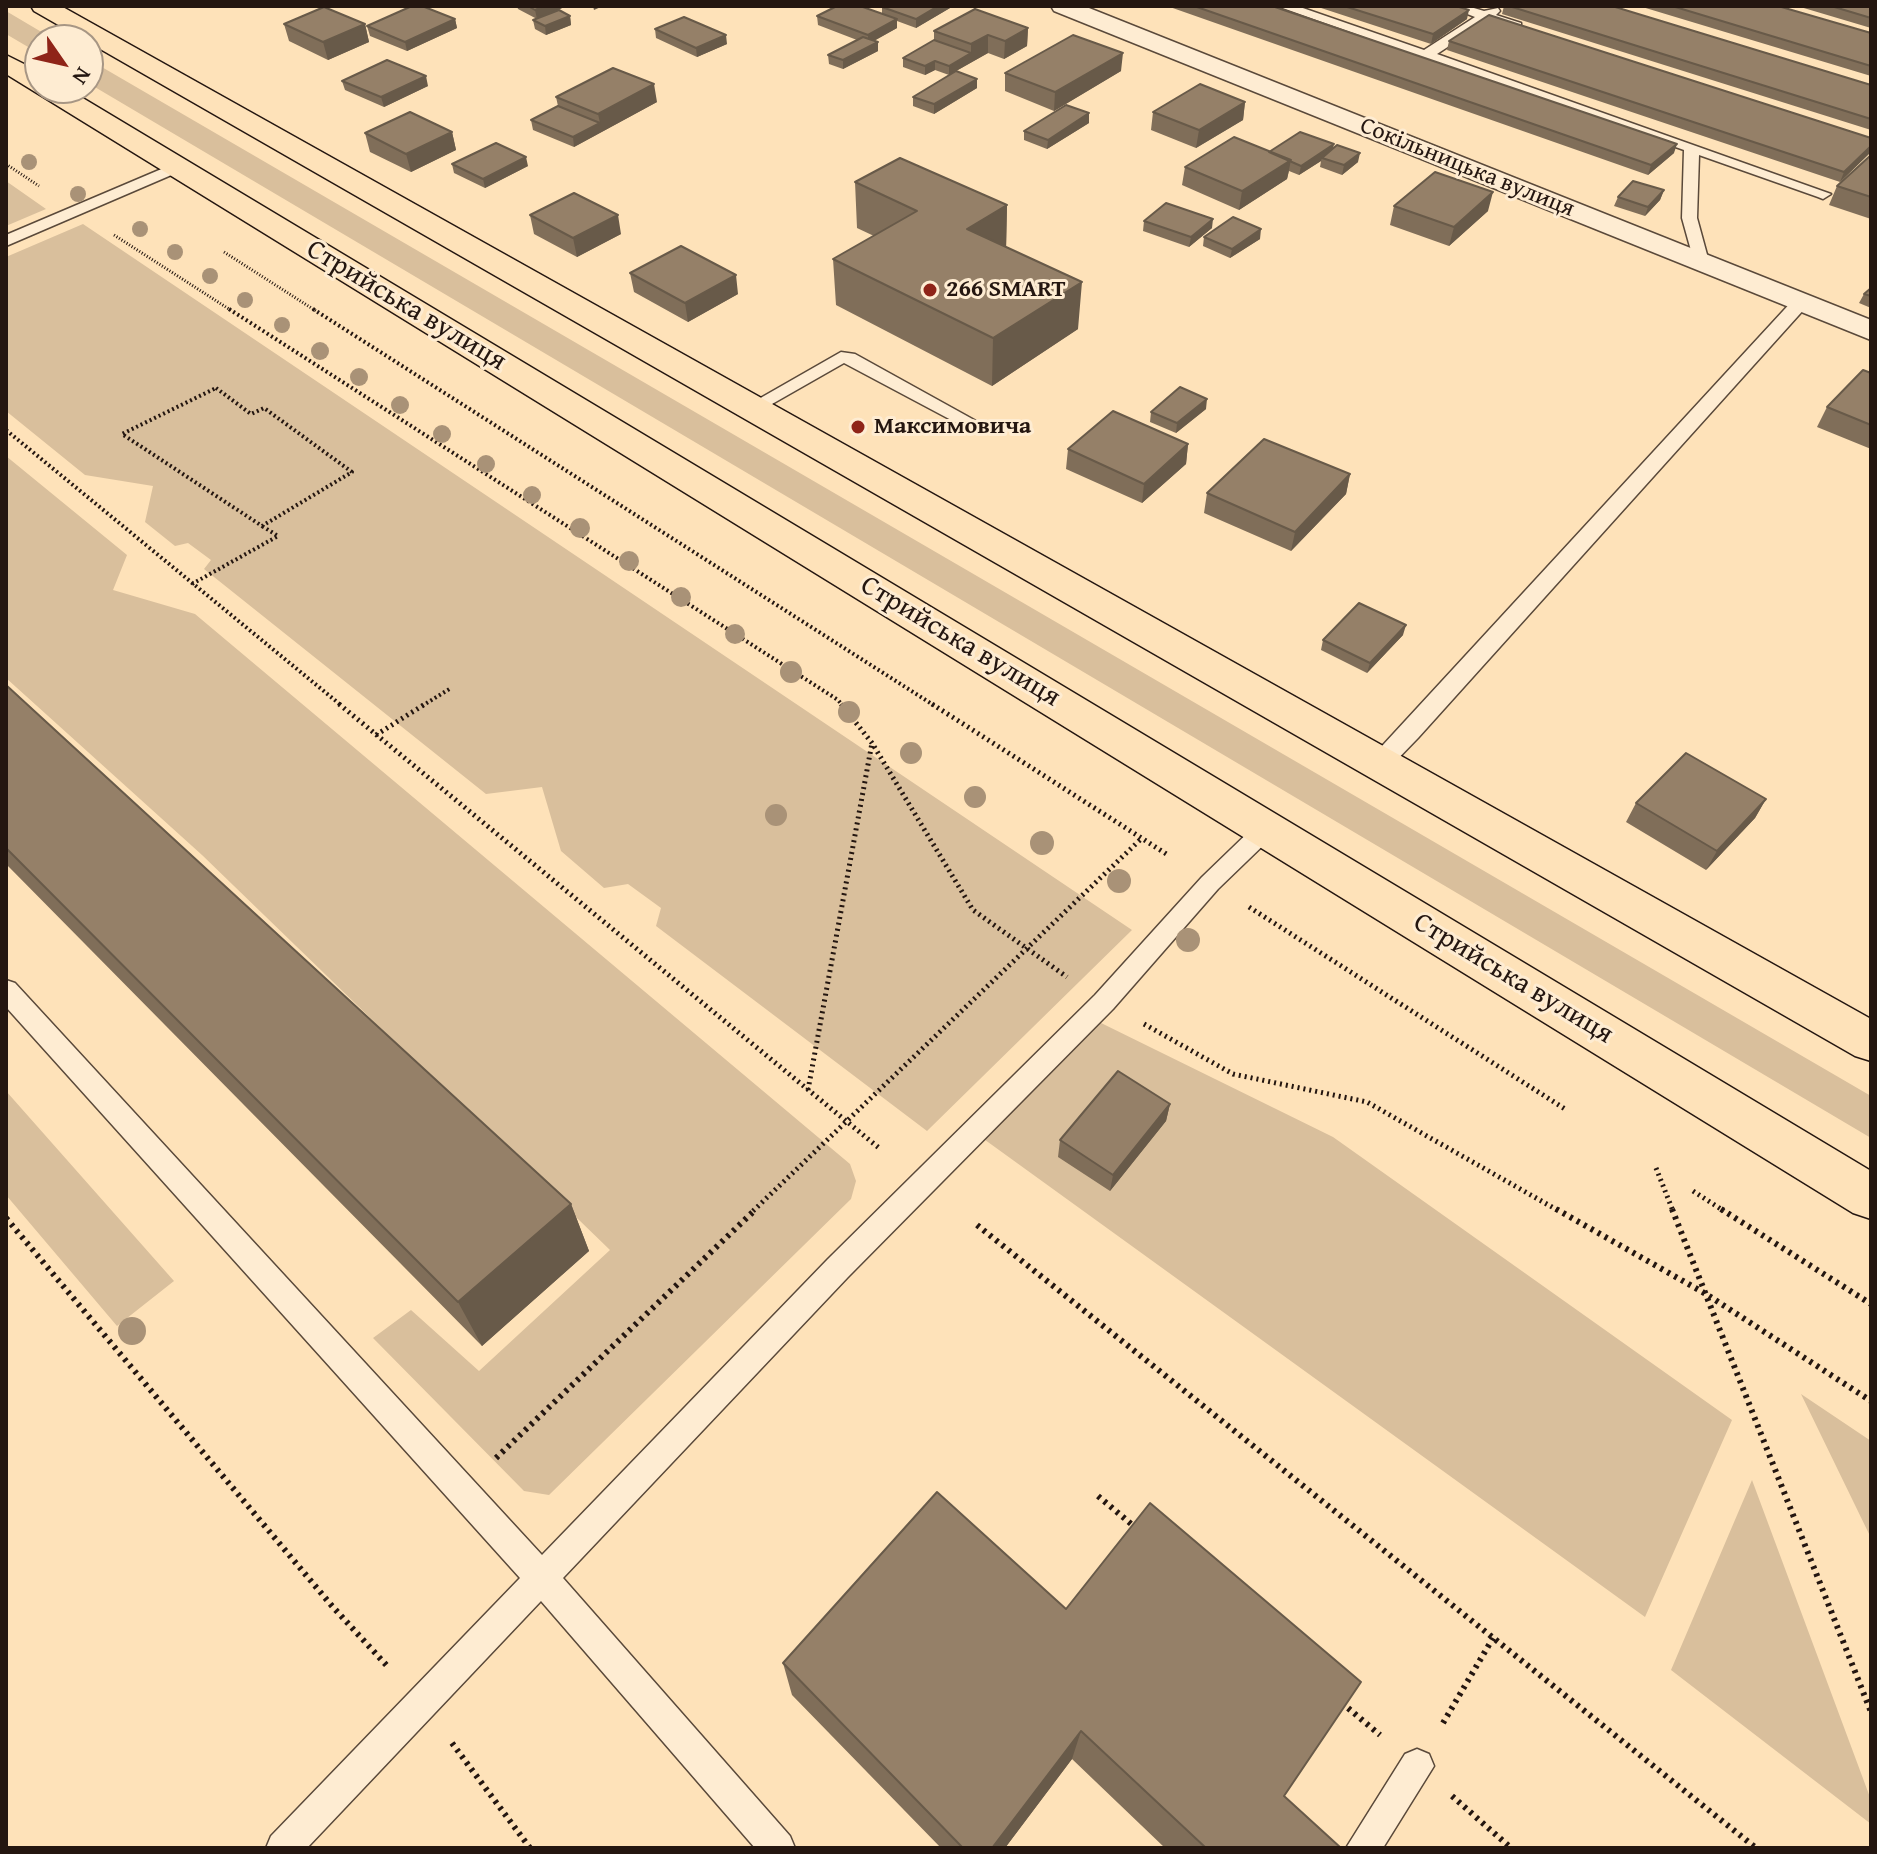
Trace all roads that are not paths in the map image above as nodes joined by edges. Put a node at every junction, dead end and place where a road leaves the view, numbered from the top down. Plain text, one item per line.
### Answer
1 (43, 6) edge
2 (1063, 6) edge
3 (1284, 6) edge
4 (1454, 6) edge
5 (1500, 6) edge
6 (1485, 16) junction
7 (1531, 30) edge
8 (1428, 54) junction
9 (6, 63) edge
10 (24, 74) edge
11 (74, 104) edge
12 (1692, 148) junction
13 (178, 167) junction
14 (1823, 194) dead end
15 (6, 241) edge
16 (1701, 262) junction
17 (1801, 302) junction
18 (1871, 331) edge
19 (752, 408) junction
20 (976, 426) dead end
21 (1379, 764) junction
22 (1267, 828) junction
23 (6, 990) edge
24 (1871, 1042) edge
25 (1871, 1197) edge
26 (542, 1577) junction
27 (1417, 1766) road end
28 (283, 1848) edge
29 (778, 1848) edge
30 (1363, 1848) edge

1 - 19 main road
2 - 16 street, Сокільницька вулиця
3 - 8 lane
4 - 6 lane
5 - 6 lane
6 - 7 lane
6 - 8 lane
8 - 12 lane
9 - 10 main road
11 - 13 main road, Стрийська вулиця
12 - 14 lane
12 - 16 lane
13 - 15 lane
13 - 22 main road, Стрийська вулиця
16 - 17 street, Сокільницька вулиця
17 - 18 street, Сокільницька вулиця
17 - 21 lane
19 - 20 lane
19 - 21 main road
21 - 24 main road
22 - 25 main road, Стрийська вулиця
22 - 26 lane
23 - 26 lane
26 - 28 lane
26 - 29 lane
27 - 30 lane

